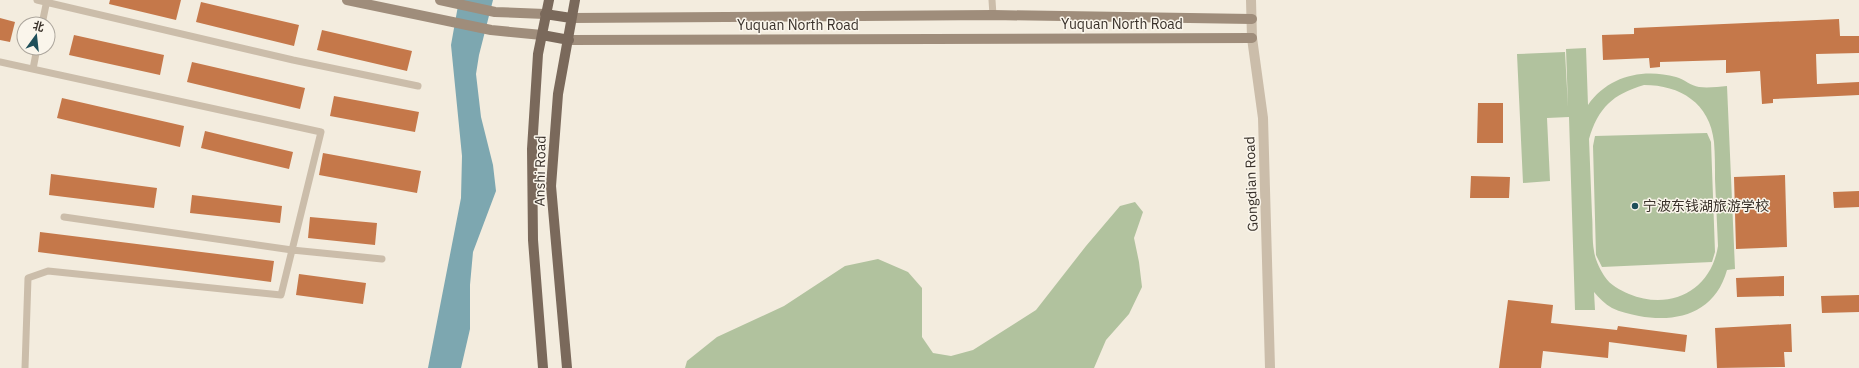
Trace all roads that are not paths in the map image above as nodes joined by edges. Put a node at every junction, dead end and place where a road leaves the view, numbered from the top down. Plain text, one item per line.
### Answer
1 (37, 0) edge
2 (347, 0) edge
3 (549, 0) edge
4 (574, 0) edge
5 (992, 0) edge
6 (1251, 0) edge
7 (46, 1) edge
8 (444, 1) edge
9 (545, 14) junction
10 (993, 15) junction
11 (43, 16) edge
12 (571, 18) junction
13 (1252, 19) junction
14 (542, 35) junction
15 (1252, 38) junction
16 (568, 40) junction
17 (35, 56) edge
18 (0, 62) edge
19 (33, 69) junction
20 (418, 86) dead end
21 (64, 217) dead end
22 (292, 250) junction
23 (382, 259) dead end
24 (25, 368) edge
25 (543, 368) edge
26 (567, 368) edge
27 (1270, 368) edge

1 - 7 lane
2 - 14 street, Yuquan North Road
3 - 9 main road, Anshi Road
4 - 12 main road, Anshi Road
5 - 10 lane
6 - 13 street, Gongdian Road
7 - 11 lane
7 - 20 lane
8 - 9 street, Yuquan North Road
9 - 12 main road, Yuquan North Road
9 - 14 main road, Anshi Road
10 - 12 street, Yuquan North Road
10 - 13 street, Yuquan North Road
12 - 16 main road, Anshi Road
13 - 15 street, Gongdian Road
14 - 16 main road, Yuquan North Road
14 - 25 main road, Anshi Road
15 - 16 street, Yuquan North Road
15 - 27 street, Gongdian Road
16 - 26 main road, Anshi Road
17 - 19 lane
18 - 19 lane
19 - 22 lane
21 - 22 lane
22 - 23 lane
22 - 24 lane

